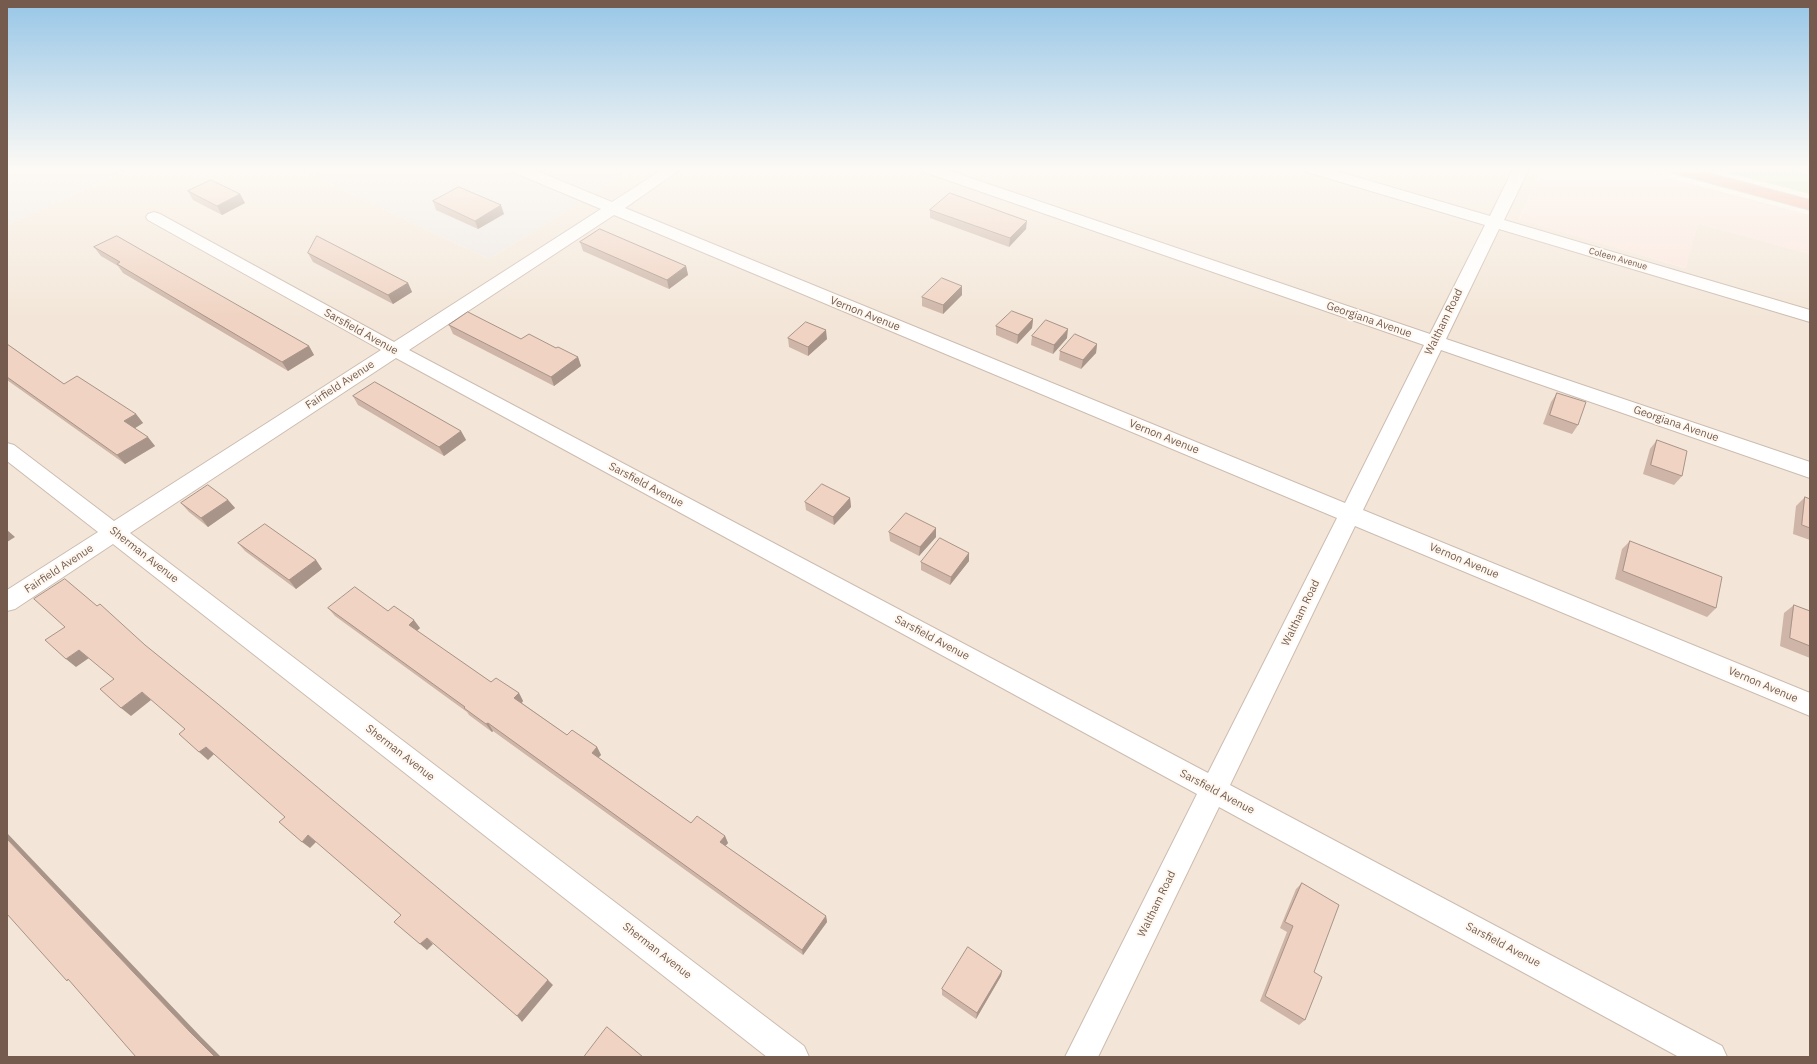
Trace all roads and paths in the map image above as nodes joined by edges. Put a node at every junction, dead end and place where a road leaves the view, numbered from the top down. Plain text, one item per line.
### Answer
1 (155, 219) edge
2 (599, 219) edge
3 (633, 219) edge
4 (1074, 219) edge
5 (1478, 219) edge
6 (1495, 219) edge
7 (1493, 223) junction
8 (1810, 316) edge
9 (1434, 342) junction
10 (395, 350) junction
11 (7, 450) edge
12 (1810, 470) edge
13 (1350, 514) junction
14 (114, 533) junction
15 (7, 602) edge
16 (1810, 705) edge
17 (1214, 790) junction
18 (793, 1057) edge
19 (1081, 1057) edge
20 (1711, 1057) edge

1 - 10 street, Sarsfield Avenue
2 - 10 street, Fairfield Avenue
3 - 13 street, Vernon Avenue
4 - 9 street, Georgiana Avenue
5 - 7 street, Coleen Avenue
6 - 7 street, Waltham Road
7 - 8 street, Coleen Avenue
7 - 9 street, Waltham Road
9 - 12 street, Georgiana Avenue
9 - 13 street, Waltham Road
10 - 14 street, Fairfield Avenue
10 - 17 street, Sarsfield Avenue
11 - 14 street, Sherman Avenue
13 - 16 street, Vernon Avenue
13 - 17 street, Waltham Road
14 - 15 street, Fairfield Avenue
14 - 18 street, Sherman Avenue
17 - 19 street, Waltham Road
17 - 20 street, Sarsfield Avenue

